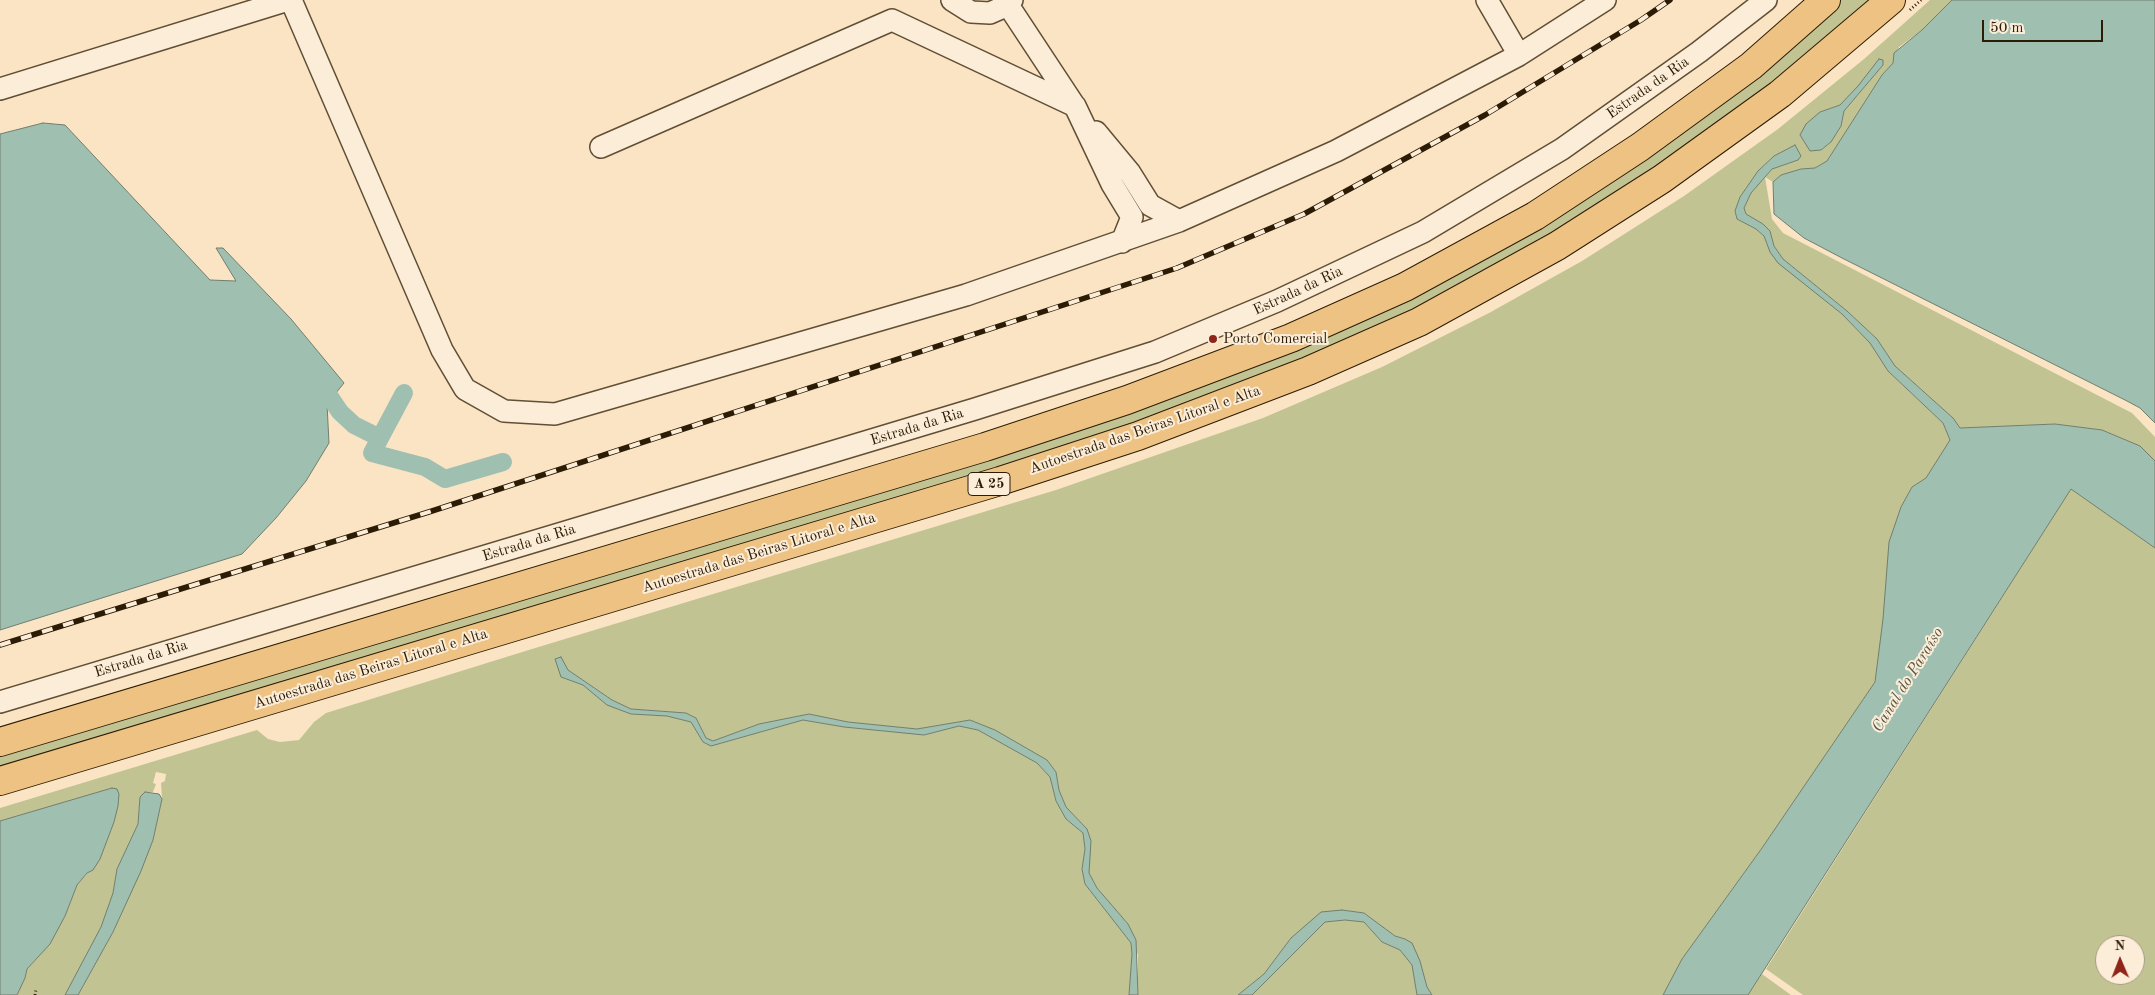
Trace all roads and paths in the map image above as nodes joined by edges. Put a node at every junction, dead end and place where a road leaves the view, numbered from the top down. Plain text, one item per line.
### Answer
1 (289, 0) edge
2 (952, 0) edge
3 (1487, 0) edge
4 (1606, 0) edge
5 (1766, 0) edge
6 (1826, 0) edge
7 (1891, 0) edge
8 (1010, 3) edge
9 (1519, 55) junction
10 (0, 89) edge
11 (1074, 106) junction
12 (601, 147) dead end
13 (1179, 220) junction
14 (1122, 242) junction
15 (0, 702) edge
16 (0, 742) edge
17 (0, 781) edge
18 (36, 990) dead end
19 (35, 995) edge

1 - 10 street
1 - 14 street
2 - 8 street
3 - 9 street
4 - 9 street
5 - 15 street, Estrada da Ria
6 - 16 highway, A 25
7 - 17 highway, Autoestrada das Beiras Litoral e Alta / A 25
8 - 11 street
9 - 13 street
11 - 12 street
11 - 13 street
11 - 14 street
13 - 14 street
18 - 19 path

